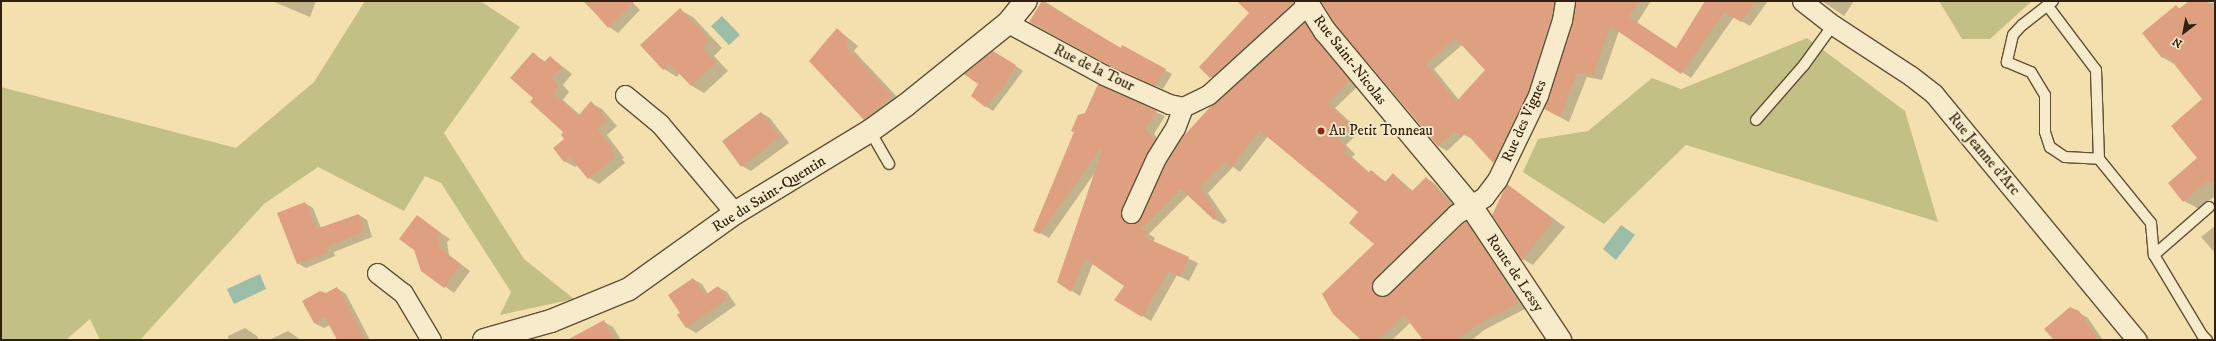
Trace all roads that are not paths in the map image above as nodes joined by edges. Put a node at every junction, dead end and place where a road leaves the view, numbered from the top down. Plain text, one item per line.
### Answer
1 (1026, 1) edge
2 (1565, 1) edge
3 (1802, 1) edge
4 (1307, 2) edge
5 (2050, 3) edge
6 (1008, 23) junction
7 (1832, 25) junction
8 (625, 95) dead end
9 (1183, 107) junction
10 (1756, 120) dead end
11 (870, 131) junction
12 (2099, 159) junction
13 (889, 164) dead end
14 (1471, 206) junction
15 (2209, 207) dead end
16 (735, 213) junction
17 (1131, 213) dead end
18 (2154, 255) junction
19 (378, 272) dead end
20 (1382, 286) dead end
21 (431, 340) edge
22 (484, 340) edge
23 (1560, 340) edge
24 (2137, 340) edge
25 (2208, 340) edge

1 - 6 street, Rue du Saint-Quentin
2 - 14 street, Rue des Vignes
3 - 7 street, Rue Jeanne d'Arc
4 - 9 street
4 - 14 street, Rue Saint-Nicolas
5 - 12 lane
5 - 12 lane
6 - 9 street, Rue de la Tour
6 - 11 street, Rue du Saint-Quentin
7 - 10 lane
7 - 24 street, Rue Jeanne d'Arc
8 - 16 street
9 - 17 street
11 - 13 lane
11 - 16 street, Rue du Saint-Quentin
12 - 18 lane
14 - 20 street, Rue des Vignes
14 - 23 street, Route de Lessy
15 - 18 lane
16 - 22 street, Rue du Saint-Quentin
18 - 25 lane
19 - 21 street

